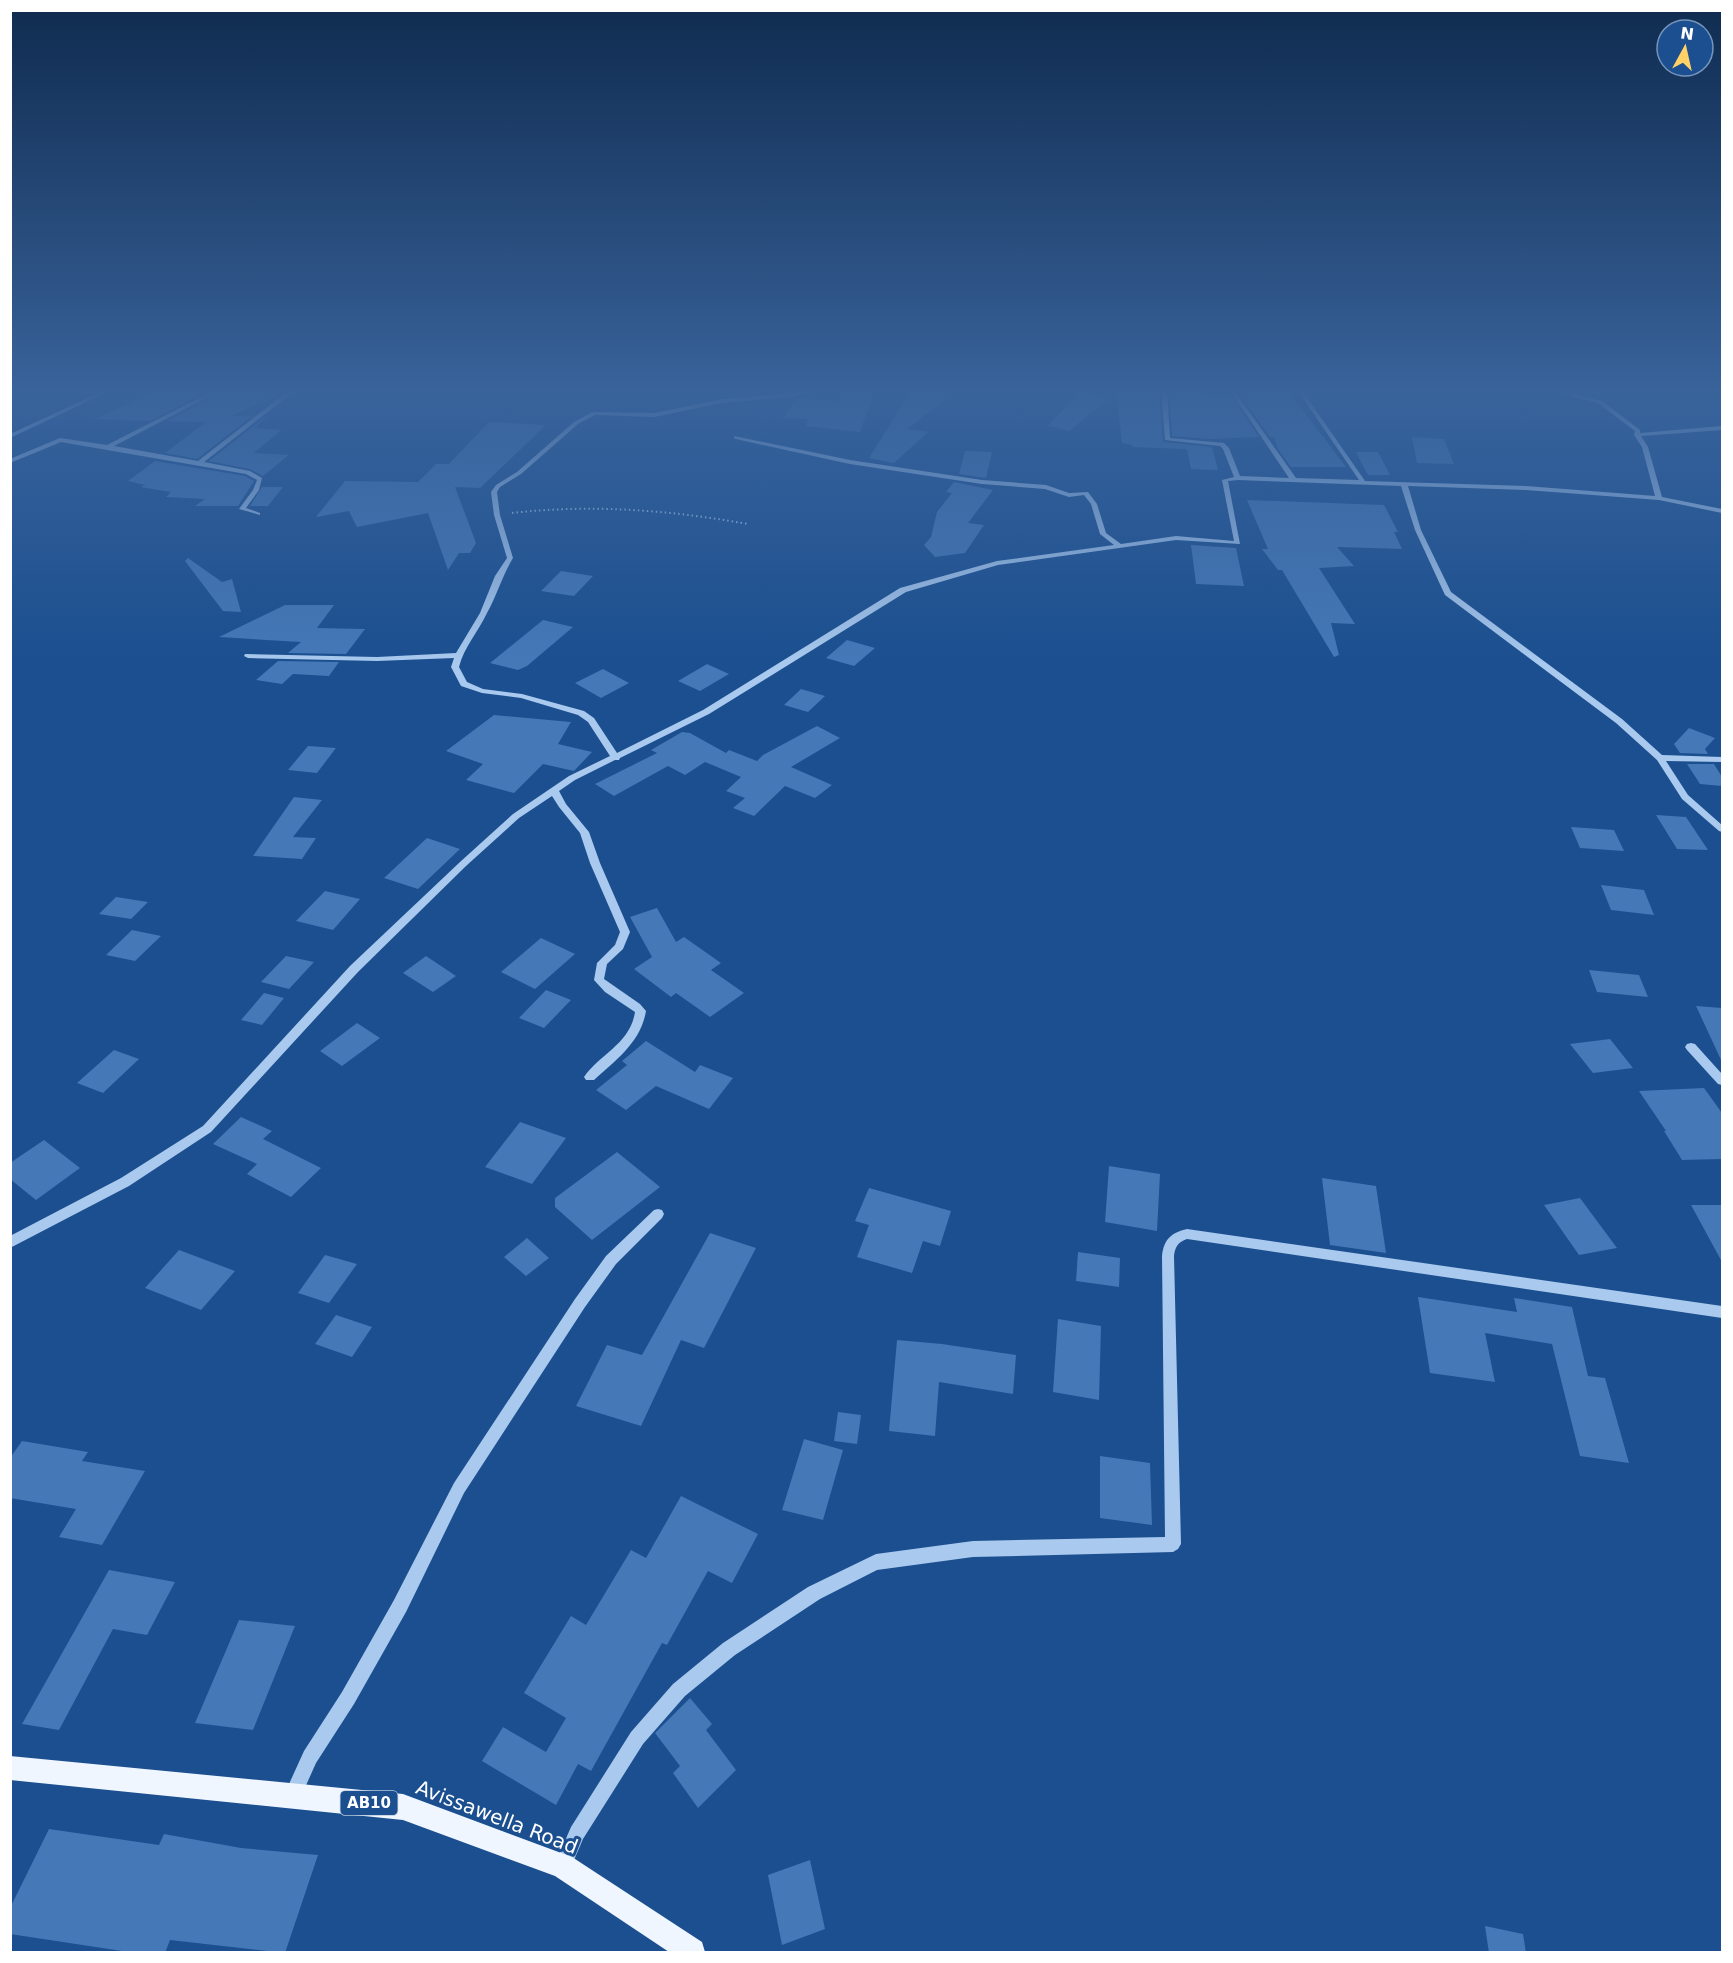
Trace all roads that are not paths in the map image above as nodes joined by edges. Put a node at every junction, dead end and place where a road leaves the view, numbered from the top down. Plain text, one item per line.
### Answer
1 (259, 481) edge
2 (507, 481) edge
3 (973, 481) edge
4 (1225, 481) edge
5 (1315, 481) edge
6 (1654, 481) edge
7 (1363, 482) joint
8 (1404, 484) junction
9 (1659, 498) junction
10 (1722, 511) edge
11 (258, 514) dead end
12 (1120, 546) junction
13 (458, 655) junction
14 (248, 656) dead end
15 (616, 758) junction
16 (1660, 758) junction
17 (1722, 759) edge
18 (554, 791) junction
19 (1722, 829) edge
20 (1691, 1047) dead end
21 (590, 1077) dead end
22 (1722, 1081) edge
23 (658, 1214) dead end
24 (10, 1243) edge
25 (1722, 1312) edge
26 (10, 1768) edge
27 (293, 1795) junction
28 (563, 1866) junction
29 (692, 1953) edge

1 - 11 street
2 - 13 street
3 - 12 street
4 - 12 street
5 - 7 street
6 - 9 street
7 - 8 street
8 - 9 street
8 - 16 street
9 - 10 street
12 - 15 street
13 - 14 street
13 - 15 street
15 - 18 street
16 - 17 street
16 - 19 street
18 - 21 street
18 - 24 street
20 - 22 street
23 - 27 street
25 - 28 street
26 - 27 main road, Avissawella Road / AB10
27 - 28 main road, Avissawella Road / AB10
28 - 29 main road, Avissawella Road / AB10

